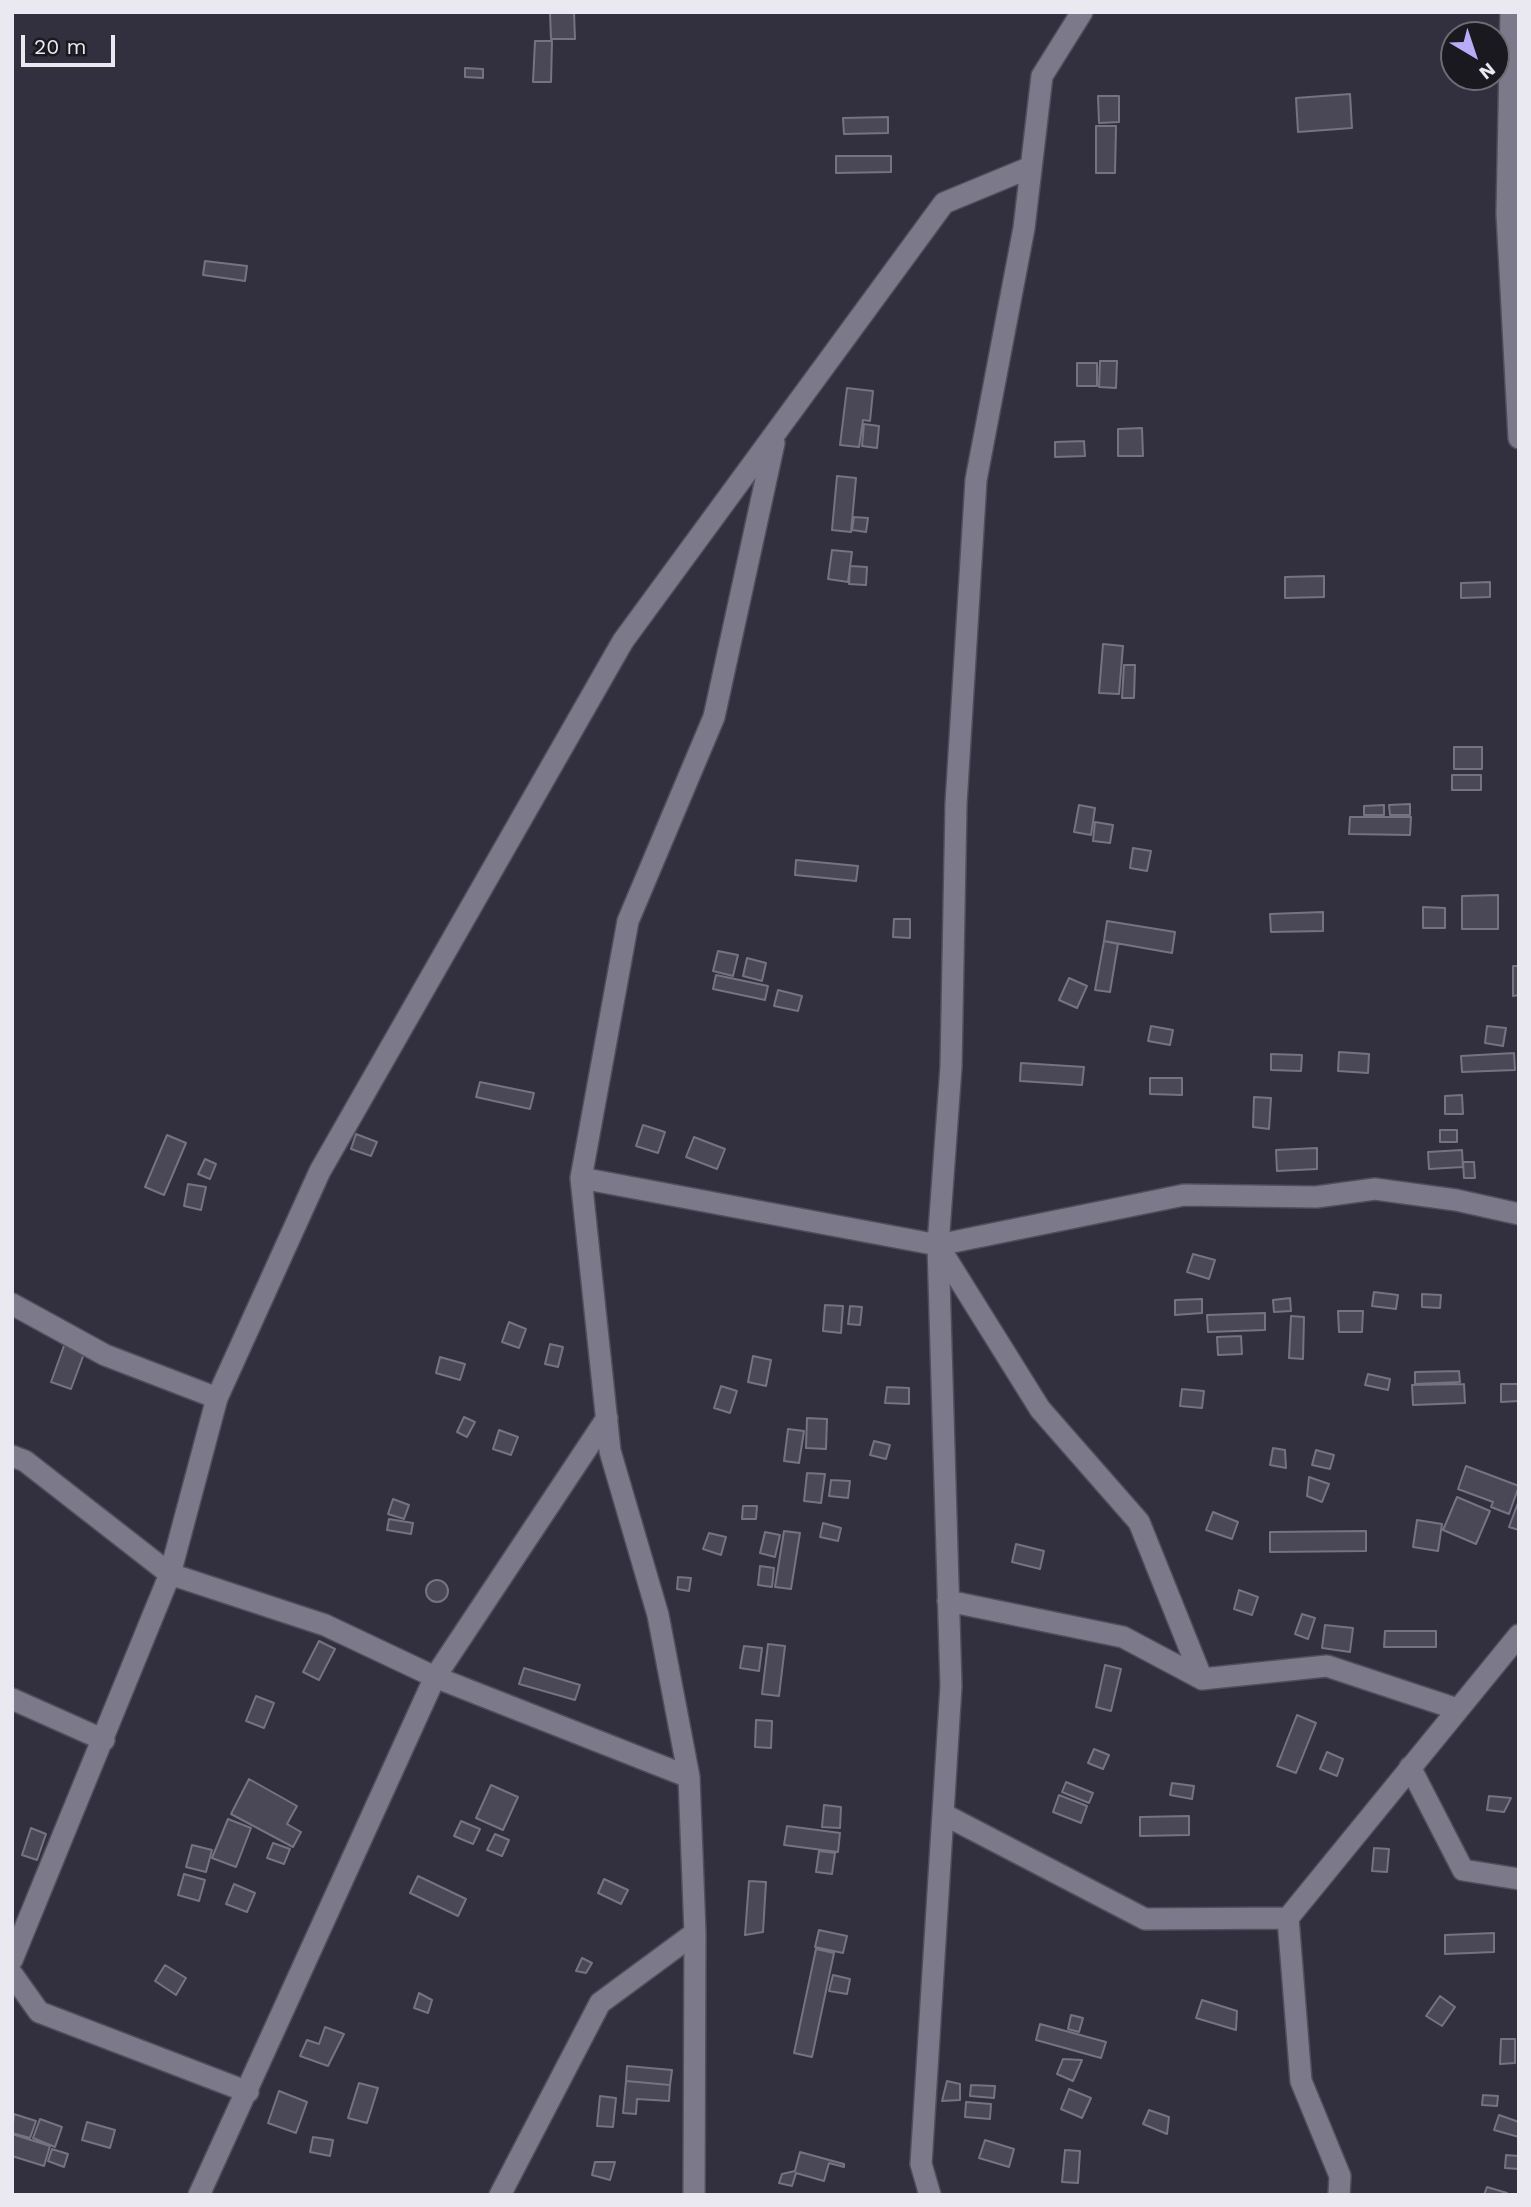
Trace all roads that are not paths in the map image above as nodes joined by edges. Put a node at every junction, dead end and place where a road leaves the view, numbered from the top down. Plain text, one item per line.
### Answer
1 (1082, 12) edge
2 (1511, 12) edge
3 (1031, 167) junction
4 (776, 435) junction
5 (1519, 438) edge
6 (581, 1178) junction
7 (1519, 1214) edge
8 (938, 1245) junction
9 (12, 1304) edge
10 (218, 1398) junction
11 (607, 1418) junction
12 (12, 1456) edge
13 (170, 1574) junction
14 (948, 1601) junction
15 (1519, 1635) edge
16 (435, 1677) junction
17 (1202, 1679) junction
18 (12, 1699) edge
19 (1457, 1709) junction
20 (104, 1741) junction
21 (1410, 1767) junction
22 (690, 1777) junction
23 (945, 1815) junction
24 (1519, 1879) edge
25 (1288, 1918) junction
26 (695, 1933) junction
27 (12, 1960) edge
28 (12, 1973) edge
29 (248, 2092) junction
30 (199, 2195) edge
31 (500, 2195) edge
32 (694, 2195) edge
33 (930, 2195) edge
34 (1339, 2195) edge

1 - 3 street
2 - 5 street
3 - 4 street
3 - 8 street
4 - 6 street
4 - 10 street
6 - 8 street
6 - 11 street
7 - 8 street
8 - 14 street
8 - 17 street
9 - 10 street
10 - 13 street
11 - 16 street
11 - 22 street
12 - 13 street
13 - 16 street
13 - 20 street
14 - 17 street
14 - 23 street
15 - 19 street
16 - 22 street
16 - 29 street
17 - 19 street
18 - 20 street
19 - 21 street
20 - 27 street
21 - 24 street
21 - 25 street
22 - 26 street
23 - 25 street
23 - 33 street
25 - 34 street
26 - 31 street
26 - 32 street
28 - 29 street
29 - 30 street

